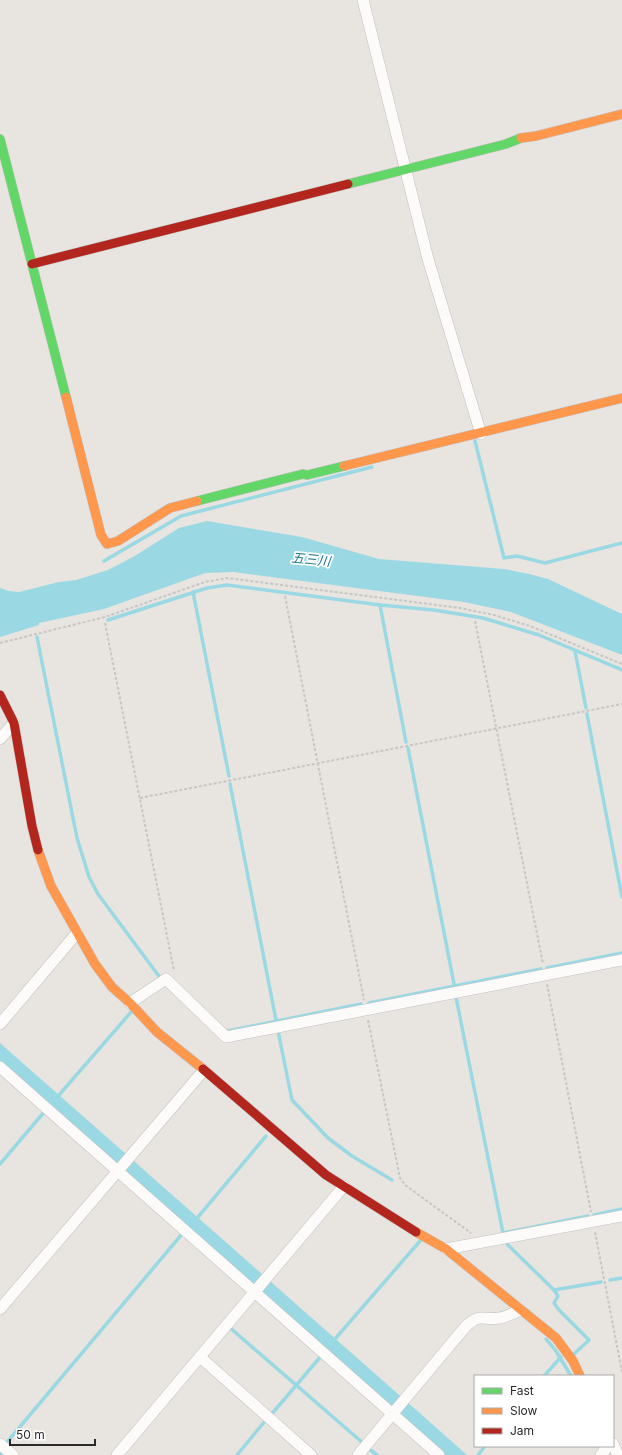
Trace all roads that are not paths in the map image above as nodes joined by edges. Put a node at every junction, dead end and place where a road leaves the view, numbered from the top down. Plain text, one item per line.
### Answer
1 (363, 0) edge
2 (622, 114) edge
3 (0, 139) edge
4 (405, 169) junction
5 (32, 264) junction
6 (622, 398) edge
7 (481, 434) junction
8 (0, 695) edge
9 (14, 723) junction
10 (0, 739) edge
11 (77, 933) junction
12 (622, 960) edge
13 (130, 1003) junction
14 (0, 1024) edge
15 (0, 1067) edge
16 (204, 1070) junction
17 (117, 1171) junction
18 (344, 1186) junction
19 (622, 1216) edge
20 (446, 1250) junction
21 (255, 1292) junction
22 (0, 1310) edge
23 (520, 1310) junction
24 (200, 1357) junction
25 (580, 1375) edge
26 (393, 1414) junction
27 (0, 1444) edge
28 (607, 1447) edge
29 (12, 1455) edge
30 (117, 1455) edge
31 (311, 1455) edge
32 (358, 1455) edge
33 (439, 1455) edge
34 (601, 1455) edge

1 - 4 street
2 - 4 street
3 - 5 street
4 - 5 street
4 - 7 street
5 - 7 street
6 - 7 street
8 - 9 street
9 - 10 street
9 - 11 street
11 - 13 street
11 - 14 street
12 - 13 street
13 - 16 street
15 - 17 street
16 - 17 street
16 - 18 street
17 - 21 street
17 - 22 street
18 - 20 street
18 - 21 street
19 - 20 street
20 - 23 street
21 - 24 street
21 - 26 street
23 - 25 street
23 - 26 street
24 - 30 street
24 - 31 street
26 - 32 street
26 - 33 street
27 - 29 street
28 - 34 street

